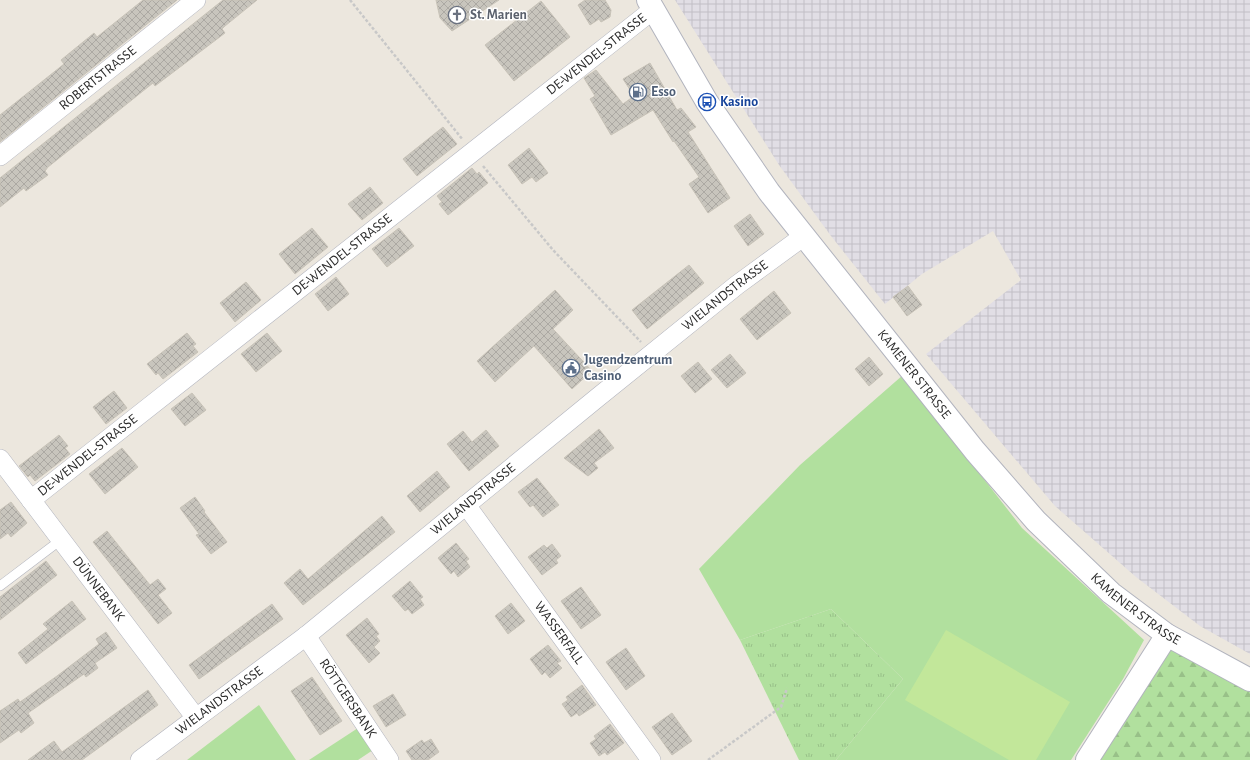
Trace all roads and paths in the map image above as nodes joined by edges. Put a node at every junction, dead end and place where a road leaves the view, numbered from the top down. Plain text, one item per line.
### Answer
1 (196, 0) edge
2 (350, 0) edge
3 (651, 5) edge
4 (431, 99) dead end
5 (0, 156) edge
6 (504, 191) dead end
7 (804, 236) junction
8 (653, 354) junction
9 (0, 459) edge
10 (30, 500) junction
11 (466, 505) junction
12 (62, 539) junction
13 (0, 586) edge
14 (1167, 635) junction
15 (306, 636) junction
16 (1250, 680) edge
17 (787, 688) dead end
18 (196, 718) junction
19 (140, 760) edge
20 (389, 760) edge
21 (652, 760) edge
22 (708, 760) edge
23 (1086, 760) edge

1 - 5 street, ROBERTSTRASSE
2 - 4 path
3 - 7 main road, KAMENER STRASSE
3 - 10 street, DE-WENDEL-STRASSE
6 - 8 path
7 - 8 street, WIELANDSTRASSE
7 - 14 main road, KAMENER STRASSE
8 - 11 street, WIELANDSTRASSE
9 - 10 street, DÜNNEBANK
10 - 12 street, DÜNNEBANK
11 - 15 street, WIELANDSTRASSE
11 - 21 street, WASSERFALL
12 - 13 lane
12 - 18 street, DÜNNEBANK
14 - 16 main road, KAMENER STRASSE
14 - 23 main road
15 - 18 street, WIELANDSTRASSE
15 - 20 street, RÖTTGERSBANK
17 - 22 path
18 - 19 street, WIELANDSTRASSE

